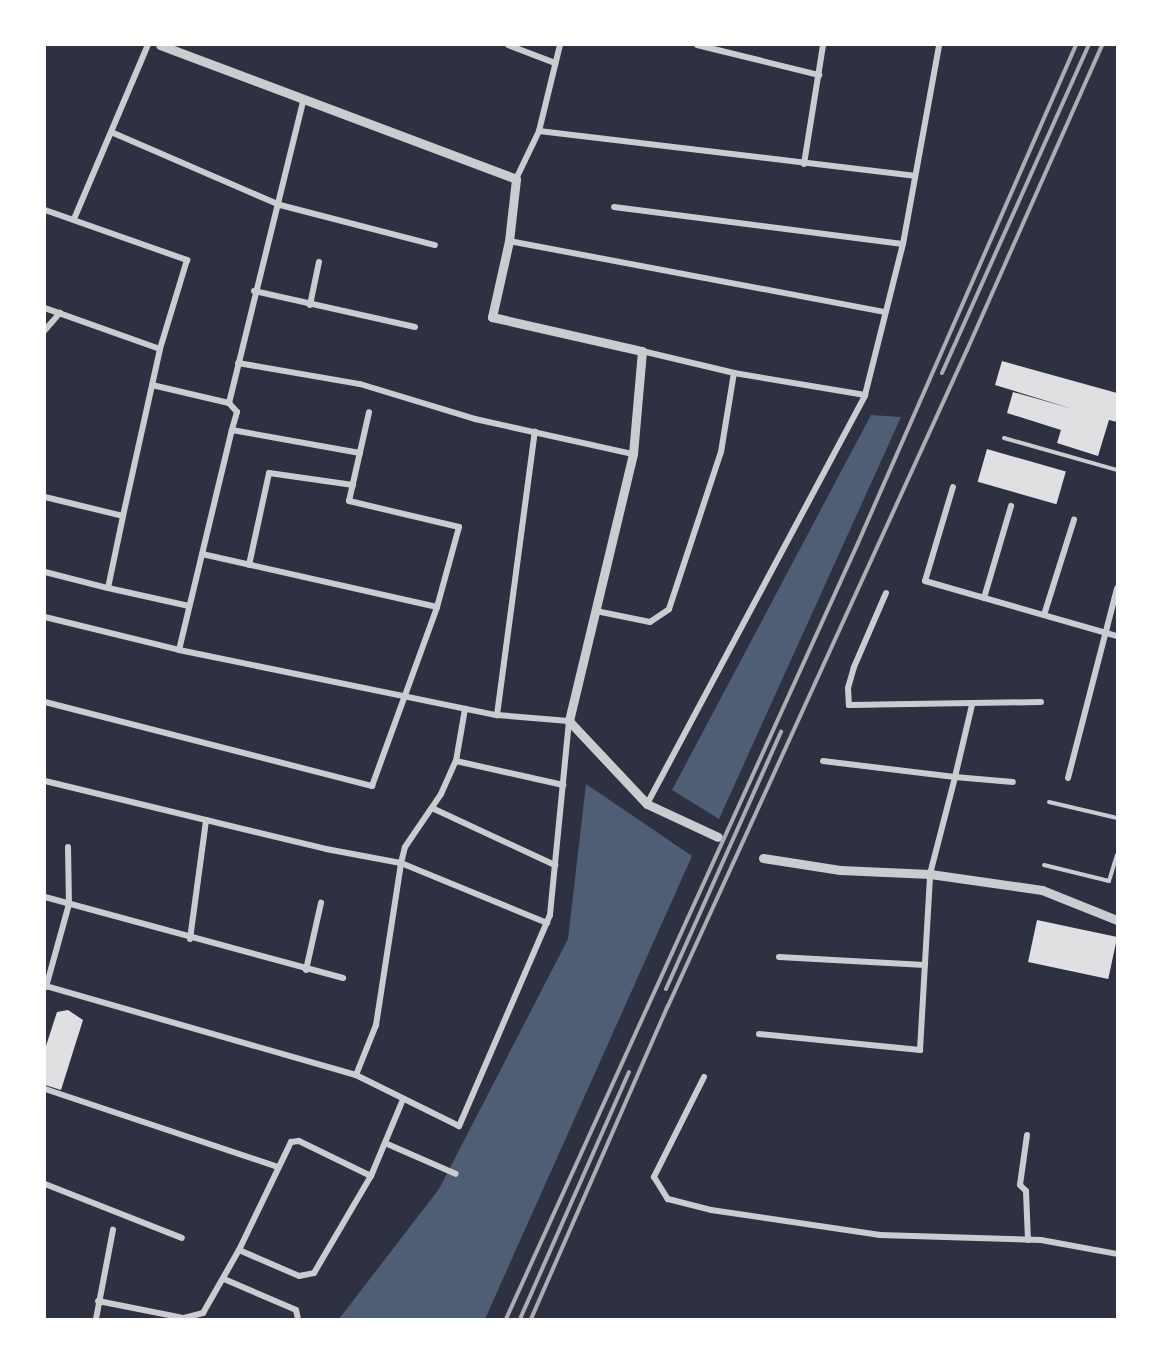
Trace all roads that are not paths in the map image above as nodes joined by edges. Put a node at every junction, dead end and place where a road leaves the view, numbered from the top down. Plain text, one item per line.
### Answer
1 (148, 45) edge
2 (508, 45) edge
3 (560, 45) edge
4 (697, 45) edge
5 (823, 45) edge
6 (939, 45) edge
7 (166, 46) edge
8 (555, 63) junction
9 (819, 75) junction
10 (303, 101) junction
11 (539, 131) junction
12 (111, 132) junction
13 (804, 164) junction
14 (914, 176) junction
15 (516, 179) junction
16 (280, 205) junction
17 (614, 207) dead end
18 (45, 210) edge
19 (74, 219) junction
20 (509, 242) junction
21 (903, 244) junction
22 (435, 245) dead end
23 (320, 262) dead end
24 (254, 291) junction
25 (310, 305) junction
26 (45, 308) edge
27 (885, 312) junction
28 (60, 313) junction
29 (416, 327) dead end
30 (45, 330) edge
31 (160, 349) junction
32 (642, 351) junction
33 (238, 363) junction
34 (734, 373) junction
35 (152, 385) junction
36 (866, 395) junction
37 (229, 403) junction
38 (369, 412) dead end
39 (232, 430) junction
40 (535, 432) junction
41 (1004, 438) dead end
42 (360, 453) junction
43 (633, 454) junction
44 (1117, 470) edge
45 (353, 485) junction
46 (953, 488) dead end
47 (45, 497) edge
48 (1011, 506) dead end
49 (123, 516) junction
50 (1074, 520) dead end
51 (202, 554) junction
52 (249, 565) junction
53 (45, 572) edge
54 (108, 588) junction
55 (1117, 588) edge
56 (886, 593) dead end
57 (984, 598) junction
58 (189, 606) junction
59 (437, 607) junction
60 (596, 611) junction
61 (1044, 615) junction
62 (45, 616) edge
63 (1104, 632) junction
64 (1117, 636) edge
65 (179, 650) junction
66 (408, 695) junction
67 (45, 702) edge
68 (1041, 702) dead end
69 (972, 705) junction
70 (465, 709) junction
71 (497, 715) junction
72 (569, 722) junction
73 (456, 761) junction
74 (823, 761) dead end
75 (955, 777) junction
76 (1068, 778) dead end
77 (45, 781) edge
78 (1013, 782) dead end
79 (563, 785) junction
80 (1049, 802) dead end
81 (647, 804) junction
82 (432, 808) junction
83 (1117, 818) edge
84 (206, 820) junction
85 (718, 837) dead end
86 (68, 847) dead end
87 (1117, 855) edge
88 (763, 858) dead end
89 (401, 863) junction
90 (555, 865) junction
91 (1044, 865) dead end
92 (930, 874) junction
93 (45, 897) edge
94 (321, 903) dead end
95 (69, 904) junction
96 (1117, 920) edge
97 (547, 923) junction
98 (190, 939) junction
99 (779, 957) dead end
100 (925, 965) junction
101 (306, 970) junction
102 (343, 978) dead end
103 (45, 987) edge
104 (759, 1034) dead end
105 (356, 1075) junction
106 (704, 1077) dead end
107 (45, 1089) edge
108 (402, 1101) junction
109 (1026, 1135) dead end
110 (385, 1143) junction
111 (278, 1167) junction
112 (456, 1174) dead end
113 (371, 1176) junction
114 (45, 1184) edge
115 (113, 1230) dead end
116 (182, 1238) dead end
117 (1028, 1240) junction
118 (239, 1250) junction
119 (1117, 1254) edge
120 (224, 1278) junction
121 (98, 1301) junction
122 (168, 1317) edge
123 (96, 1319) edge
124 (298, 1319) edge

1 - 12 street
2 - 8 street
3 - 8 street
4 - 9 street
5 - 9 street
6 - 14 street
7 - 10 street
8 - 11 street
9 - 13 street
10 - 15 street
10 - 16 street
11 - 13 street
11 - 15 street
12 - 16 street
12 - 19 street
13 - 14 street
14 - 21 street
15 - 20 street
16 - 22 street
16 - 24 street
17 - 21 street
18 - 19 street
19 - 31 street
20 - 27 street
20 - 32 street
21 - 27 street
23 - 25 street
24 - 25 street
24 - 33 street
25 - 29 street
26 - 28 street
27 - 36 street
28 - 30 street
28 - 31 street
31 - 35 street
32 - 34 street
32 - 43 street
33 - 37 street
33 - 40 street
34 - 36 street
34 - 60 street
35 - 37 street
35 - 49 street
36 - 81 street
37 - 39 street
38 - 42 street
39 - 42 street
39 - 51 street
40 - 43 street
40 - 71 street
41 - 44 lane
42 - 45 street
43 - 60 street
45 - 52 street
45 - 59 street
46 - 57 street
47 - 49 street
48 - 57 street
49 - 54 street
50 - 61 street
51 - 52 street
51 - 58 street
52 - 59 street
53 - 54 street
54 - 58 street
55 - 63 street
56 - 69 street
57 - 61 street
58 - 65 street
59 - 66 street
60 - 72 street
61 - 63 street
62 - 65 street
63 - 64 street
63 - 76 street
65 - 66 street
66 - 67 street
66 - 70 street
68 - 69 street
69 - 75 street
70 - 71 street
70 - 73 street
71 - 72 street
72 - 79 street
72 - 81 street
73 - 79 street
73 - 82 street
74 - 75 street
75 - 78 street
75 - 92 street
77 - 84 street
79 - 90 street
80 - 83 lane
81 - 85 street
82 - 89 street
82 - 90 street
84 - 89 street
84 - 98 street
86 - 95 street
87 - 91 lane
88 - 92 street
89 - 97 street
89 - 105 street
90 - 97 street
92 - 96 street
92 - 100 street
93 - 95 street
94 - 101 street
95 - 98 street
95 - 103 street
97 - 108 street
98 - 101 street
99 - 100 street
100 - 104 street
101 - 102 street
103 - 105 street
105 - 108 street
106 - 117 street
107 - 111 street
108 - 110 street
109 - 117 street
110 - 112 street
110 - 113 street
111 - 113 street
111 - 118 street
113 - 118 street
114 - 116 street
115 - 121 street
117 - 119 street
118 - 120 street
120 - 122 street
120 - 124 street
121 - 122 street
121 - 123 street

